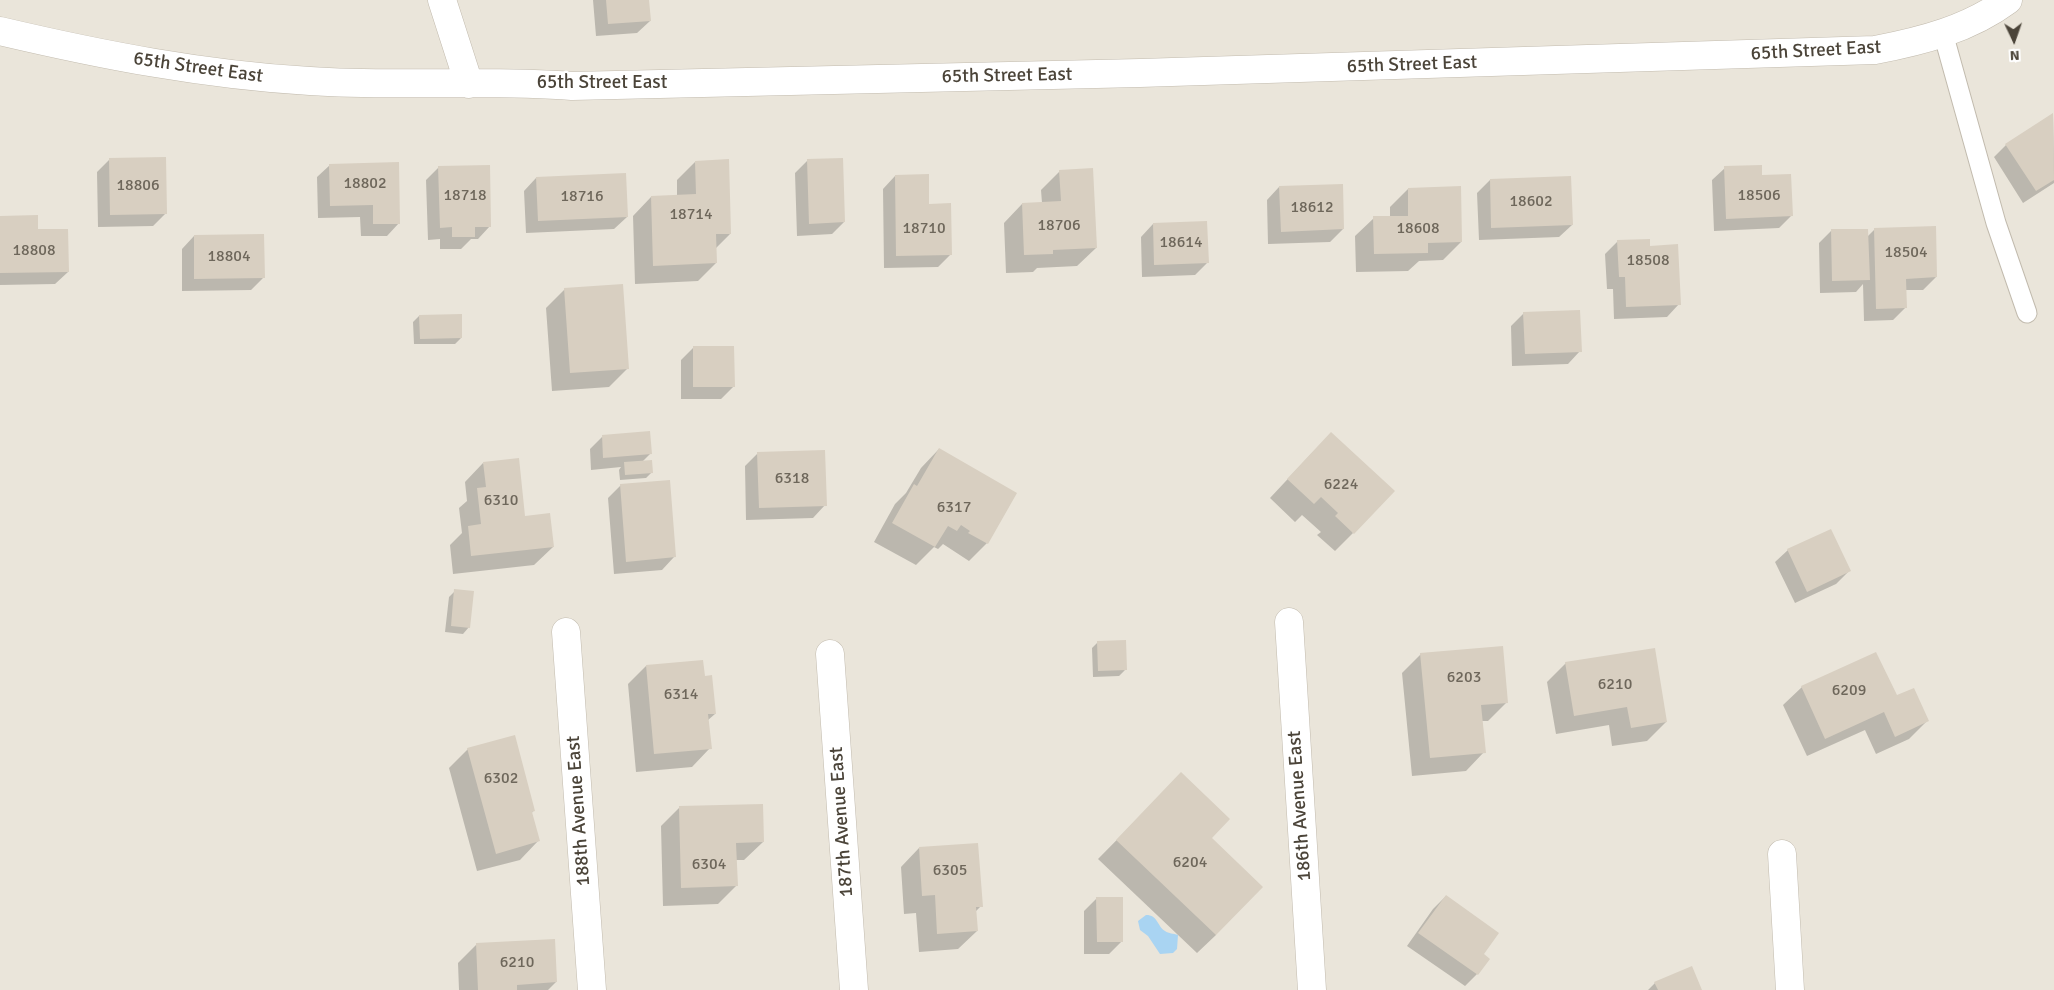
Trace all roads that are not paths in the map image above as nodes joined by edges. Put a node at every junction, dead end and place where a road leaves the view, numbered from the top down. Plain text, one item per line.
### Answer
1 (442, 0) edge
2 (2008, 0) edge
3 (0, 31) edge
4 (1943, 33) junction
5 (469, 84) junction
6 (2027, 313) dead end
7 (1289, 622) dead end
8 (566, 632) dead end
9 (830, 654) dead end
10 (1782, 854) dead end
11 (592, 990) edge
12 (854, 990) edge
13 (1312, 990) edge
14 (1790, 990) edge

1 - 5 street
2 - 4 street, 65th Street East
3 - 5 street, 65th Street East
4 - 5 street, 65th Street East
4 - 6 lane
7 - 13 street, 186th Avenue East
8 - 11 street, 188th Avenue East
9 - 12 street, 187th Avenue East
10 - 14 street

